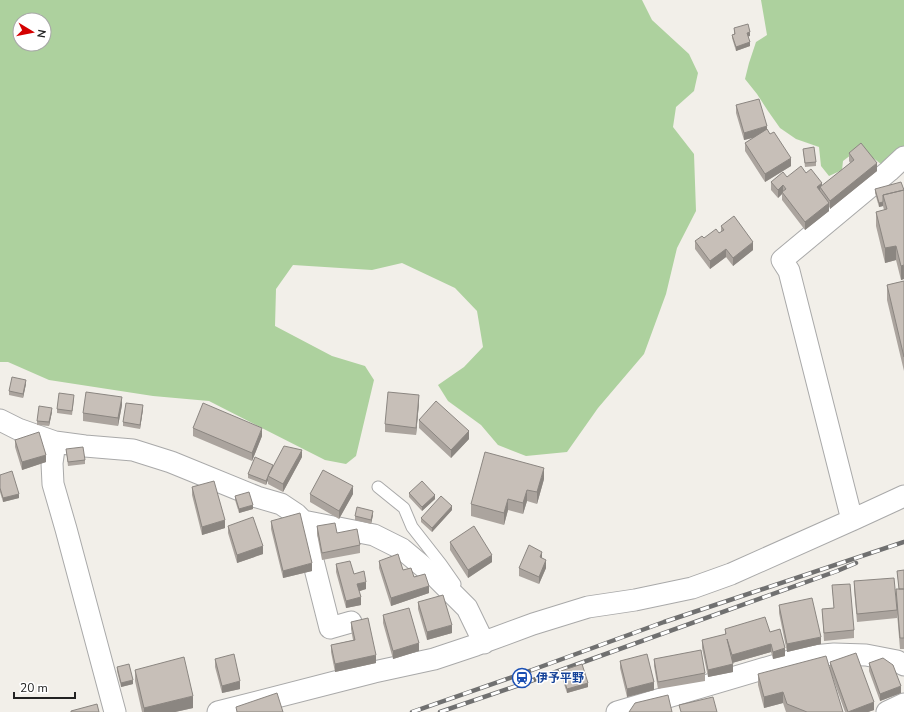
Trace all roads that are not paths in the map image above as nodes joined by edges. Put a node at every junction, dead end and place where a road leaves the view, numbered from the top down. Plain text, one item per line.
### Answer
1 (904, 157) edge
2 (0, 420) edge
3 (55, 442) junction
4 (378, 487) dead end
5 (904, 496) edge
6 (852, 520) junction
7 (303, 521) junction
8 (461, 601) junction
9 (351, 622) edge
10 (484, 643) junction
11 (904, 665) edge
12 (904, 704) edge
13 (92, 708) edge
14 (113, 708) edge
15 (218, 712) edge
16 (617, 712) edge
17 (888, 712) edge

1 - 6 street
2 - 3 street
3 - 7 street
3 - 14 street
4 - 8 lane
5 - 6 street
6 - 10 street
7 - 8 street
7 - 9 street
8 - 10 street
10 - 15 street
11 - 16 street
12 - 17 street
13 - 14 street

